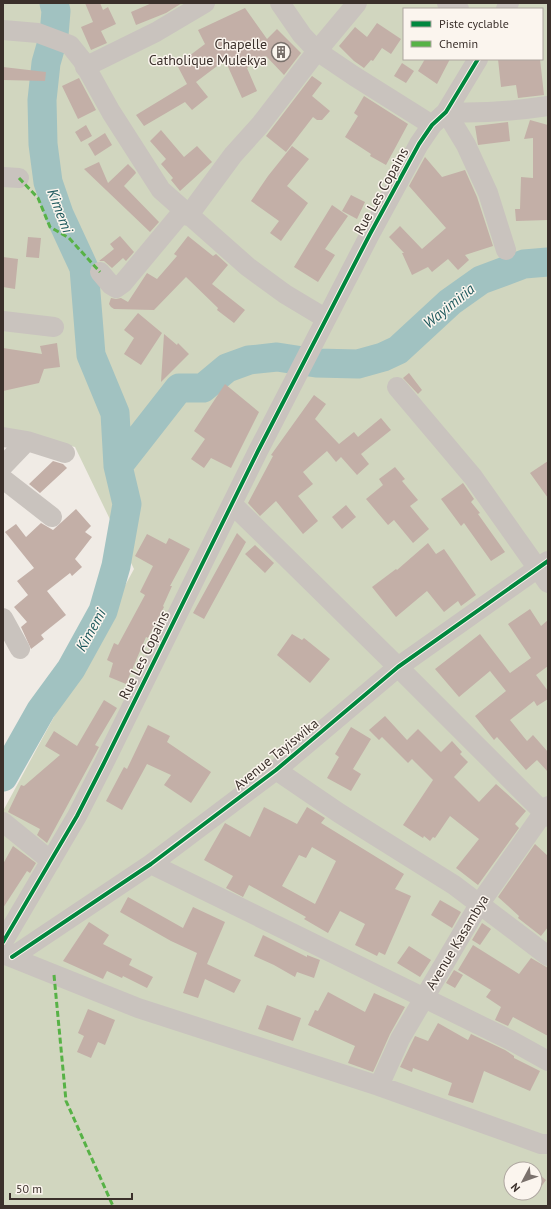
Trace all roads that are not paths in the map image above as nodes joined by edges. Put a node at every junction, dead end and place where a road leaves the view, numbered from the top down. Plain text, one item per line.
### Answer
1 (205, 3) edge
2 (280, 3) edge
3 (357, 3) edge
4 (447, 3) edge
5 (457, 8) edge
6 (3, 30) edge
7 (317, 50) junction
8 (477, 60) edge
9 (85, 67) junction
10 (548, 106) edge
11 (439, 118) junction
12 (186, 213) junction
13 (506, 250) dead end
14 (100, 272) dead end
15 (325, 318) junction
16 (3, 321) edge
17 (54, 327) dead end
18 (397, 388) dead end
19 (3, 437) edge
20 (27, 441) junction
21 (65, 454) dead end
22 (3, 466) edge
23 (3, 479) edge
24 (232, 504) junction
25 (52, 517) dead end
26 (545, 570) edge
27 (3, 618) edge
28 (20, 649) dead end
29 (398, 667) junction
30 (276, 770) junction
31 (546, 812) edge
32 (3, 822) edge
33 (51, 860) junction
34 (151, 864) junction
35 (480, 903) junction
36 (6, 951) edge
37 (548, 956) edge
38 (424, 998) junction
39 (548, 1061) edge
40 (379, 1086) junction
41 (548, 1144) edge

1 - 9 street
2 - 7 street
3 - 7 street
4 - 5 street
6 - 9 street
7 - 11 street
7 - 12 street
8 - 11 street, Rue Les Copains
9 - 12 street
10 - 11 street
11 - 13 street
11 - 15 street, Rue Les Copains
12 - 14 street
12 - 15 street
15 - 24 street, Rue Les Copains
16 - 17 street
18 - 26 street
19 - 20 street
20 - 21 street
20 - 22 street
23 - 25 street
24 - 29 street
24 - 33 street, Rue Les Copains
26 - 29 street, Avenue Tayiswika
27 - 28 street
29 - 30 street, Avenue Tayiswika
29 - 31 street
30 - 34 street, Avenue Tayiswika
30 - 35 street
31 - 35 street, Avenue Kasambya
32 - 33 street
33 - 36 street, Rue Les Copains
34 - 36 street, Avenue Tayiswika
34 - 38 street
35 - 37 street
35 - 38 street, Avenue Kasambya
36 - 40 street
38 - 39 street
38 - 40 street, Avenue Kasambya
40 - 41 street

